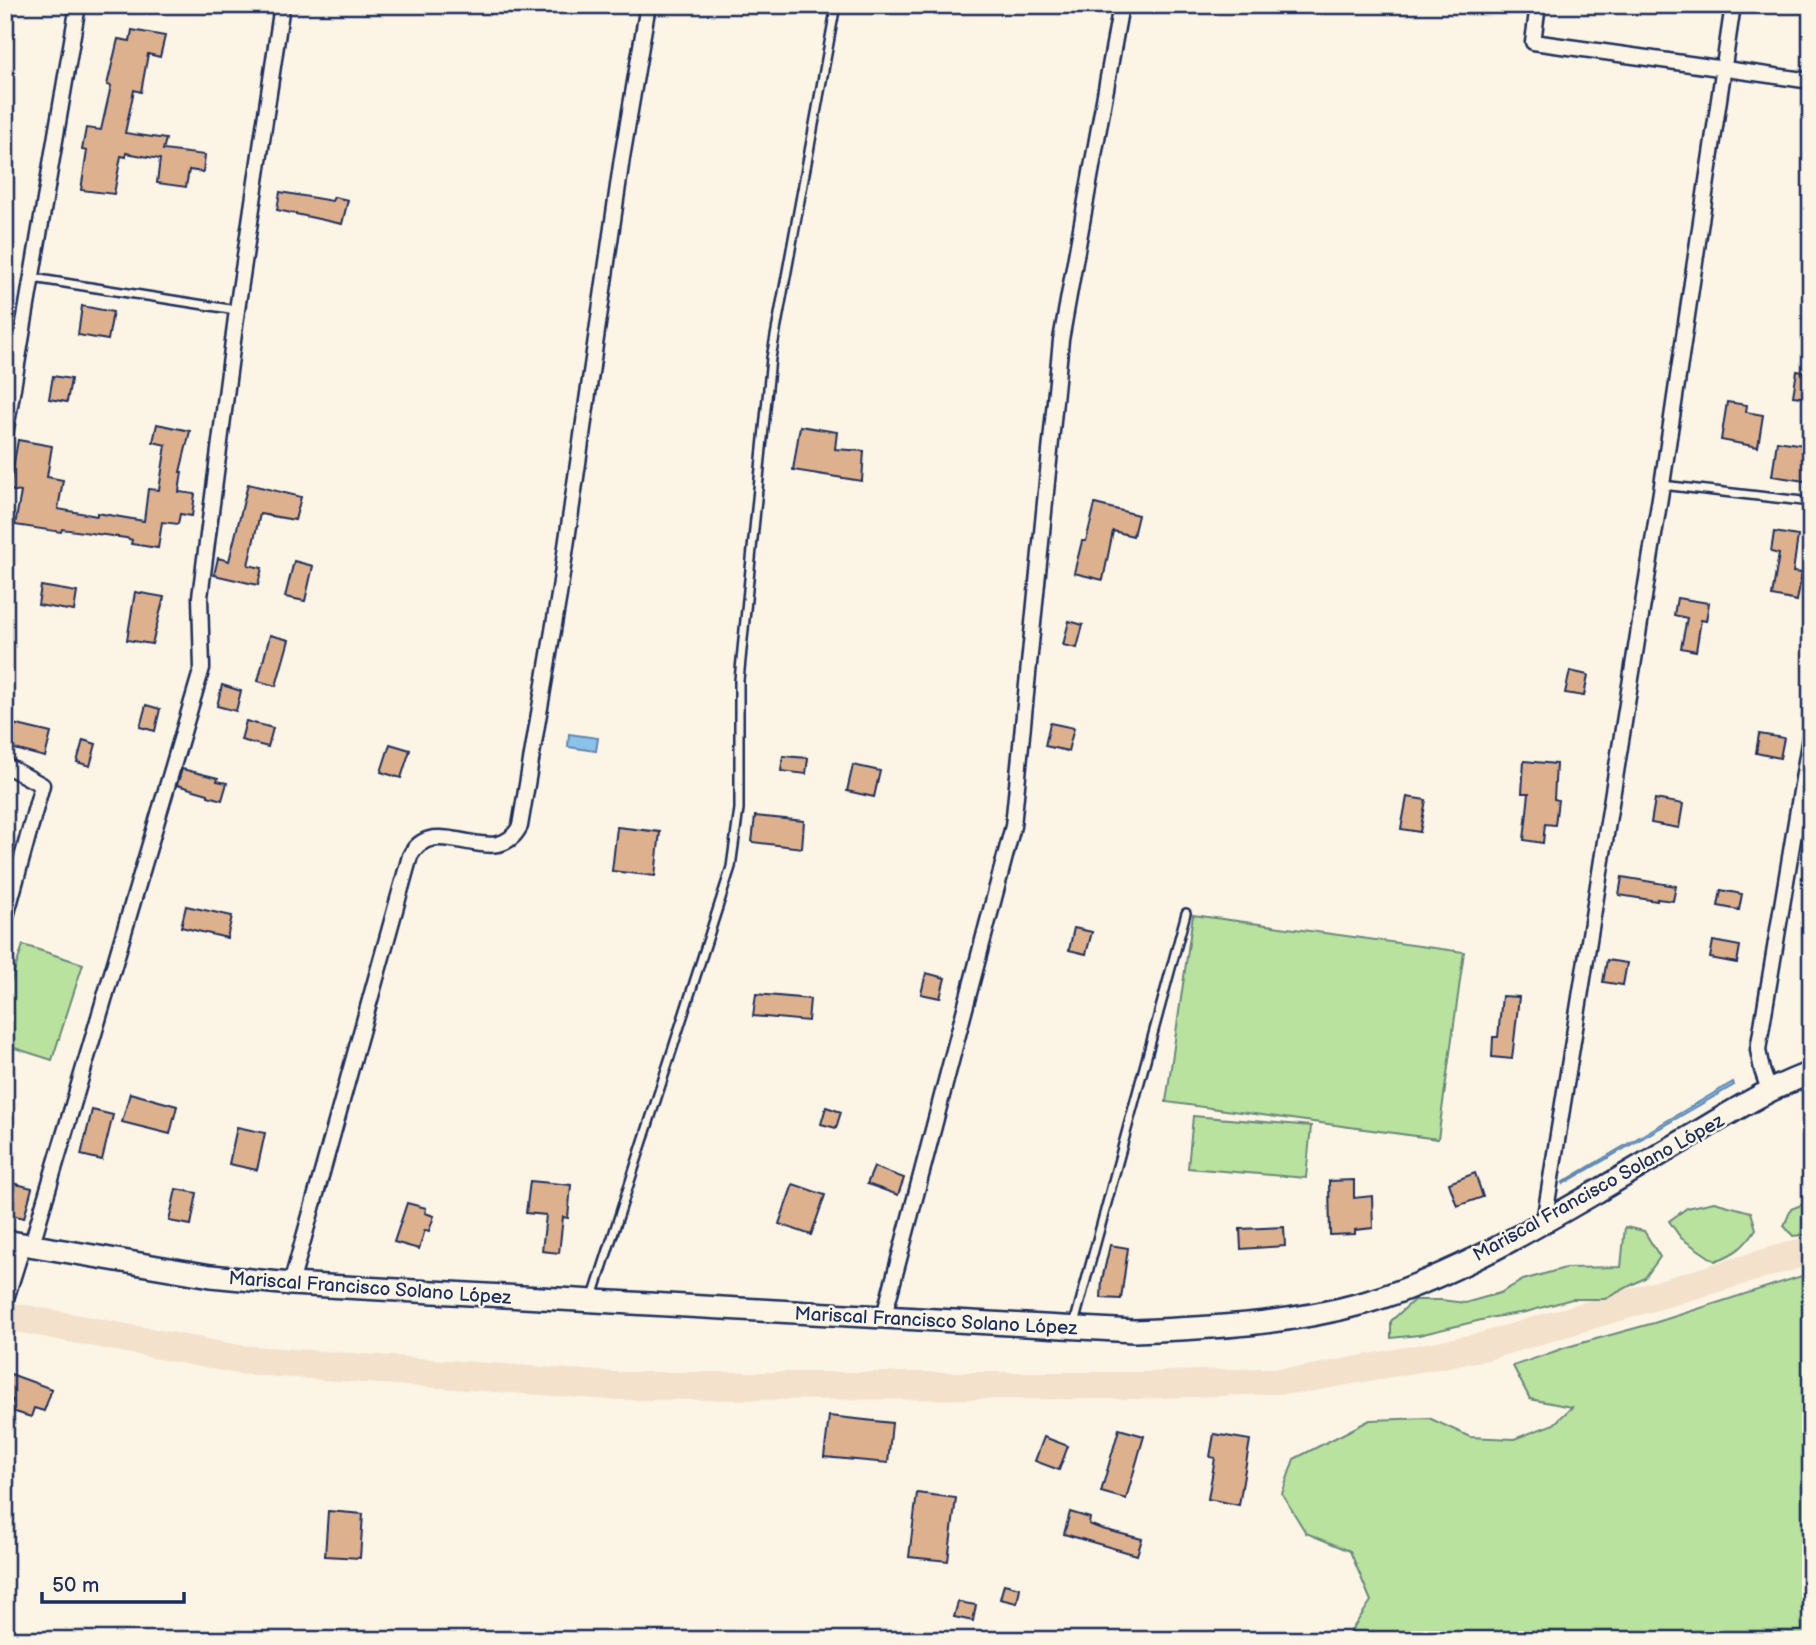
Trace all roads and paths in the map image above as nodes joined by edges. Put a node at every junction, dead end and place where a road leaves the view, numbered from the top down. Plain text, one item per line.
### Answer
1 (78, 5) edge
2 (282, 5) edge
3 (648, 5) edge
4 (836, 5) edge
5 (1121, 5) edge
6 (1538, 5) edge
7 (1733, 5) edge
8 (1723, 68) junction
9 (1811, 81) edge
10 (33, 278) junction
11 (237, 310) junction
12 (5, 335) edge
13 (21, 339) junction
14 (5, 435) edge
15 (1662, 485) junction
16 (1811, 502) edge
17 (1811, 731) edge
18 (5, 765) edge
19 (1186, 913) dead end
20 (5, 920) edge
21 (1811, 1073) edge
22 (1769, 1090) junction
23 (1544, 1222) junction
24 (20, 1244) edge
25 (291, 1284) junction
26 (592, 1300) junction
27 (5, 1302) edge
28 (884, 1316) junction
29 (1072, 1328) junction

1 - 10 street
2 - 11 street
3 - 25 street
4 - 26 lane
5 - 28 street
6 - 8 street
7 - 8 street
8 - 9 street
8 - 15 street
10 - 11 lane
10 - 13 street
11 - 24 street
12 - 13 street
13 - 14 street
15 - 16 lane
15 - 23 street
17 - 22 street
18 - 20 street
19 - 29 lane
21 - 22 street, Mariscal Francisco Solano López
22 - 23 street, Mariscal Francisco Solano López
23 - 29 street, Mariscal Francisco Solano López
24 - 25 street, Mariscal Francisco Solano López
24 - 27 street
25 - 26 street, Mariscal Francisco Solano López
26 - 28 street, Mariscal Francisco Solano López
28 - 29 street, Mariscal Francisco Solano López

